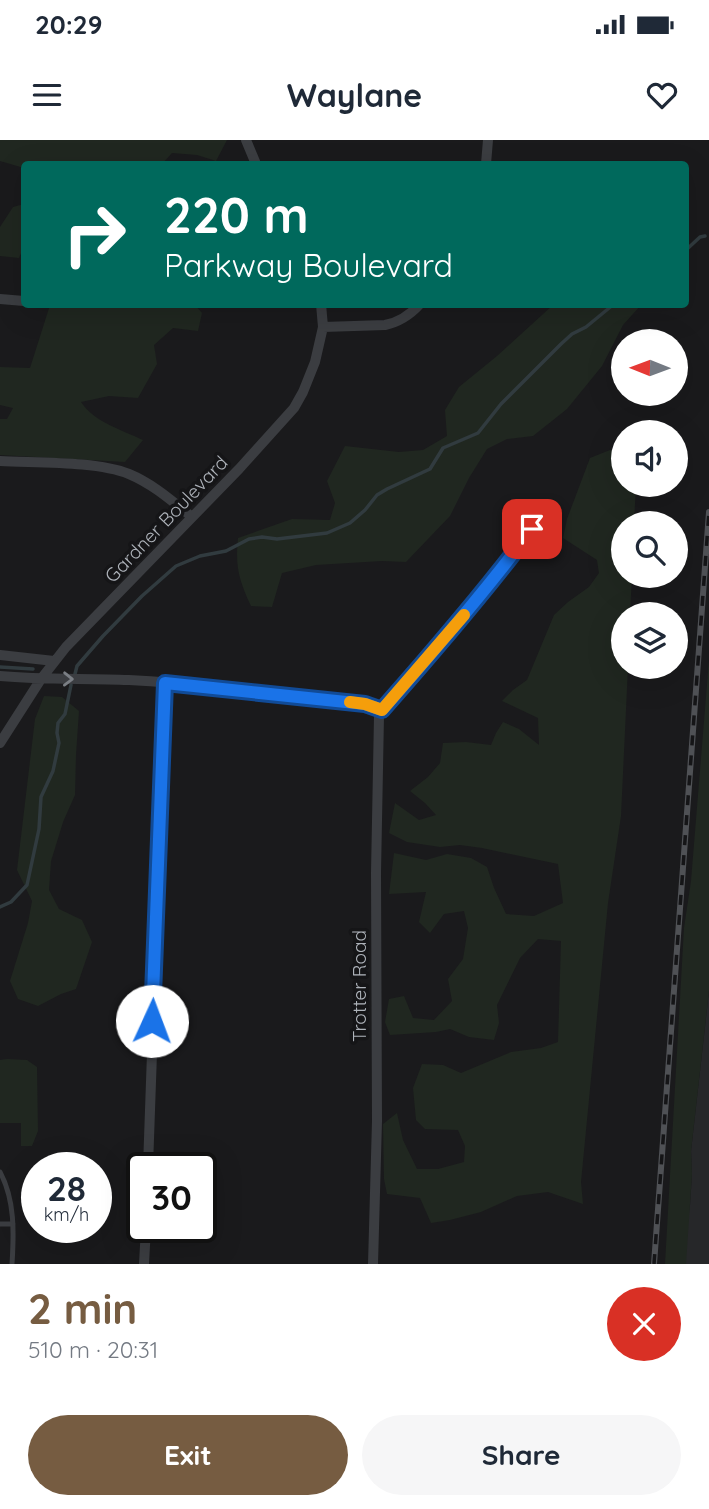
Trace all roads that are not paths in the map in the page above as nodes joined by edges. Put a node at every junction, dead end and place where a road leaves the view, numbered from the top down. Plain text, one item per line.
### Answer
1 (246, 140) edge
2 (488, 140) edge
3 (255, 161) edge
4 (486, 161) edge
5 (0, 299) edge
6 (21, 301) edge
7 (321, 308) edge
8 (416, 308) edge
9 (323, 327) junction
10 (0, 461) edge
11 (549, 507) dead end
12 (192, 517) junction
13 (0, 654) edge
14 (54, 661) junction
15 (0, 676) edge
16 (41, 679) junction
17 (165, 683) junction
18 (382, 710) junction
19 (0, 743) edge
20 (149, 1152) edge
21 (0, 1172) edge
22 (0, 1224) edge
23 (13, 1224) junction
24 (145, 1243) edge
25 (12, 1264) edge
26 (144, 1264) edge
27 (373, 1264) edge

1 - 3 street
2 - 4 street
5 - 6 street
7 - 9 street, Gardner Boulevard
8 - 9 street
9 - 12 street, Gardner Boulevard
10 - 12 street
11 - 18 street
12 - 14 street, Gardner Boulevard
13 - 14 street
14 - 16 street, Gardner Boulevard
15 - 16 street
16 -> 17 street
16 - 19 street, Gardner Boulevard
17 - 18 street
17 - 20 street
18 - 27 street, Trotter Road
21 - 23 lane
22 - 23 lane
23 - 25 lane
24 - 26 street

